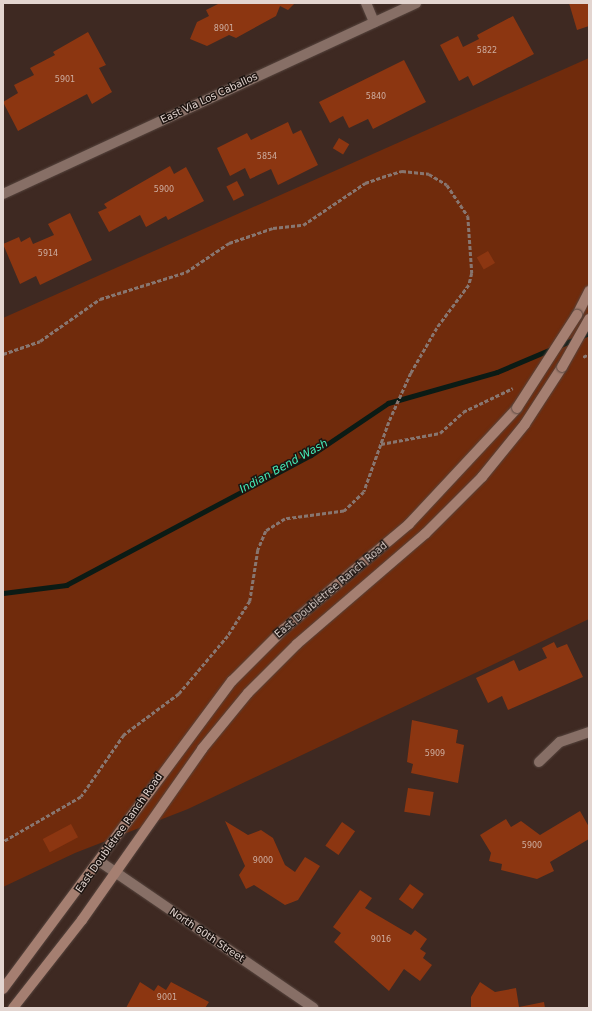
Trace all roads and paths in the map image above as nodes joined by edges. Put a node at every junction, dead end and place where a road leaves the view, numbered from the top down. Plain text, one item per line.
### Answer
1 (366, 3) edge
2 (416, 3) edge
3 (374, 22) junction
4 (3, 194) edge
5 (589, 291) edge
6 (589, 319) edge
7 (3, 354) edge
8 (589, 354) edge
9 (580, 358) dead end
10 (522, 385) dead end
11 (381, 444) junction
12 (589, 732) edge
13 (539, 762) dead end
14 (3, 842) edge
15 (99, 861) junction
16 (116, 873) junction
17 (3, 989) edge
18 (13, 1008) edge
19 (314, 1008) edge

1 - 3 street
2 - 3 street, East Via Los Caballos
3 - 4 street, East Via Los Caballos
5 - 15 main road, East Doubletree Ranch Road, bridge
6 - 16 main road, East Doubletree Ranch Road, bridge
7 - 11 path
8 - 9 path
10 - 11 path
11 - 14 path
12 - 13 street
15 - 16 street, North 60th Street
15 - 17 main road, East Doubletree Ranch Road
16 - 18 main road, East Doubletree Ranch Road
16 - 19 street, North 60th Street

